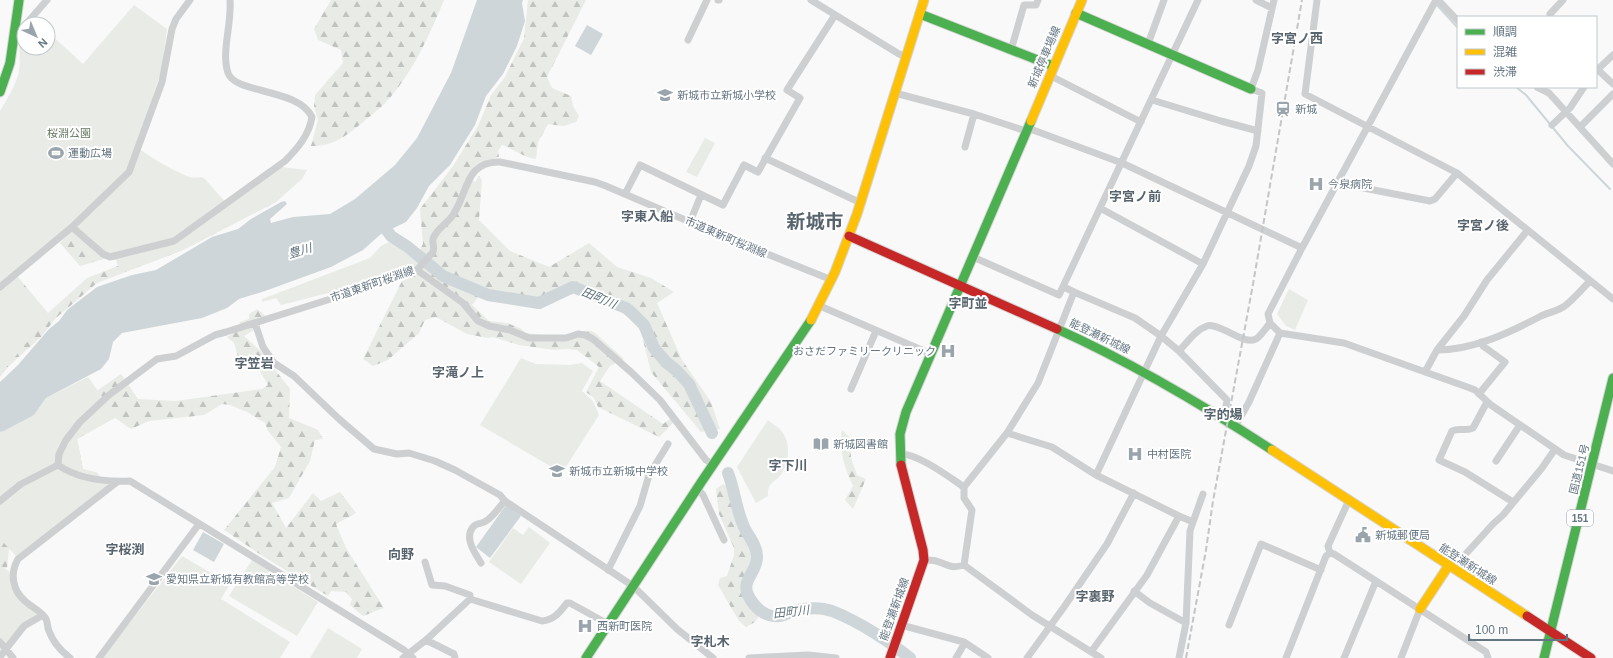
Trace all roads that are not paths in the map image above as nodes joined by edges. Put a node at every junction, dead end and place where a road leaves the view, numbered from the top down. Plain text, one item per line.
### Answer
1 (19, 0) edge
2 (47, 0) edge
3 (190, 0) edge
4 (230, 0) edge
5 (707, 0) edge
6 (811, 0) edge
7 (924, 0) edge
8 (1038, 0) edge
9 (1082, 0) edge
10 (1164, 0) edge
11 (1198, 0) edge
12 (1256, 0) edge
13 (1317, 0) edge
14 (1563, 0) edge
15 (1436, 1) edge
16 (1273, 4) edge
17 (1076, 13) junction
18 (920, 14) junction
19 (1550, 14) dead end
20 (835, 15) junction
21 (33, 16) edge
22 (1457, 20) edge
23 (15, 31) joint
24 (688, 40) dead end
25 (1148, 44) junction
26 (1011, 50) junction
27 (1172, 55) junction
28 (1613, 55) edge
29 (906, 57) junction
30 (1597, 68) edge
31 (1597, 70) edge
32 (1051, 71) junction
33 (1613, 84) edge
34 (1539, 88) edge
35 (1583, 88) edge
36 (1251, 89) junction
37 (0, 92) edge
38 (895, 93) junction
39 (1613, 94) edge
40 (1152, 100) junction
41 (1566, 112) junction
42 (974, 114) junction
43 (1141, 122) junction
44 (1552, 125) dead end
45 (1368, 126) junction
46 (1580, 126) junction
47 (1258, 130) junction
48 (1026, 131) junction
49 (965, 147) dead end
50 (765, 158) junction
51 (1122, 163) junction
52 (1613, 164) edge
53 (1457, 173) junction
54 (1338, 182) junction
55 (625, 194) junction
56 (702, 195) junction
57 (861, 203) junction
58 (1100, 208) junction
59 (1228, 213) junction
60 (690, 222) junction
61 (72, 227) junction
62 (1528, 231) junction
63 (849, 236) junction
64 (1302, 248) junction
65 (973, 257) junction
66 (1203, 264) junction
67 (417, 270) junction
68 (832, 280) junction
69 (1590, 281) junction
70 (961, 286) junction
71 (0, 287) edge
72 (1064, 287) junction
73 (1074, 292) junction
74 (1613, 299) edge
75 (820, 306) junction
76 (255, 323) junction
77 (1270, 323) junction
78 (1060, 330) junction
79 (876, 331) junction
80 (1280, 333) junction
81 (1161, 336) junction
82 (1481, 342) junction
83 (1436, 350) junction
84 (1179, 351) junction
85 (931, 354) junction
86 (1144, 372) junction
87 (1425, 372) junction
88 (1613, 378) edge
89 (851, 389) dead end
90 (1479, 394) junction
91 (1487, 402) junction
92 (1224, 418) junction
93 (1236, 425) junction
94 (1520, 425) junction
95 (1007, 433) junction
96 (668, 444) dead end
97 (1555, 449) junction
98 (900, 454) junction
99 (1496, 461) dead end
100 (1593, 464) junction
101 (58, 465) junction
102 (713, 465) junction
103 (1613, 471) edge
104 (1096, 475) junction
105 (117, 482) junction
106 (964, 487) junction
107 (697, 488) junction
108 (1134, 493) junction
109 (1203, 494) dead end
110 (1349, 500) junction
111 (0, 501) edge
112 (505, 501) junction
113 (1513, 502) junction
114 (1179, 516) junction
115 (1192, 522) junction
116 (199, 524) junction
117 (724, 540) dead end
118 (1330, 553) junction
119 (924, 560) junction
120 (425, 562) dead end
121 (481, 563) dead end
122 (964, 565) junction
123 (1451, 567) junction
124 (608, 570) junction
125 (1321, 570) junction
126 (1376, 581) junction
127 (633, 586) junction
128 (1134, 591) junction
129 (470, 599) junction
130 (1420, 609) junction
131 (43, 615) junction
132 (1186, 623) junction
133 (608, 624) junction
134 (901, 625) junction
135 (1229, 625) dead end
136 (1050, 626) junction
137 (1552, 632) junction
138 (426, 640) junction
139 (0, 642) edge
140 (964, 642) junction
141 (6, 649) junction
142 (1091, 652) junction
143 (408, 656) edge
144 (0, 657) edge
145 (776, 657) edge
146 (13, 658) edge
147 (70, 658) edge
148 (99, 658) edge
149 (455, 658) edge
150 (586, 658) edge
151 (713, 658) edge
152 (748, 658) edge
153 (836, 658) edge
154 (890, 658) edge
155 (956, 658) edge
156 (988, 658) edge
157 (1028, 658) edge
158 (1101, 658) edge
159 (1179, 658) edge
160 (1286, 658) edge
161 (1344, 658) edge
162 (1401, 658) edge
163 (1488, 658) edge
164 (1544, 658) edge
165 (1591, 658) edge

1 - 23 main road
2 - 21 street
3 - 61 street
4 - 61 street
5 - 24 street
6 - 20 street
7 - 18 main road
8 - 26 street
9 - 17 main road, 新城停車場線
10 - 25 street
11 - 27 street
12 - 16 street
13 - 45 street
14 - 19 street
15 - 22 street
15 - 45 street
16 - 36 street
17 - 25 main road
17 - 32 main road, 新城停車場線
18 - 26 main road
18 - 29 main road
20 - 29 street
20 - 50 street
23 - 37 main road
25 - 27 main road
26 - 32 main road
27 - 36 main road
27 - 40 street
28 - 30 street
29 - 38 main road
31 - 33 street
32 - 43 street
32 - 48 main road, 新城停車場線
34 - 41 street
35 - 41 street
36 - 47 street
38 - 42 street
38 - 57 main road
39 - 46 street
40 - 43 street
40 - 47 street
41 - 44 street
41 - 46 street
42 - 48 street
42 - 49 street
43 - 51 street
45 - 53 street
45 - 54 street
46 - 52 street
47 - 59 street
48 - 51 street
48 - 65 main road, 新城停車場線
50 - 56 street
50 - 57 street
51 - 58 street
51 - 59 street
53 - 54 street
53 - 62 street
54 - 64 street
55 - 56 street
55 - 60 street, 市道東新町桜淵線
55 - 67 street, 市道東新町桜淵線
56 - 60 street
57 - 63 main road
58 - 66 street
58 - 72 street
59 - 64 street
59 - 66 street
60 - 68 street, 市道東新町桜淵線
61 - 71 street
62 - 69 street
62 - 83 street
63 - 68 main road
63 - 70 main road, 能登瀬新城線
64 - 77 street
65 - 70 main road, 新城停車場線
65 - 72 street
66 - 81 street
67 - 76 street, 市道東新町桜淵線
67 - 102 street
68 - 75 main road
69 - 74 street
69 - 82 street
70 - 78 main road, 能登瀬新城線
70 - 85 main road
72 - 73 street
73 - 78 street
73 - 81 street
75 - 79 street
75 - 102 main road
76 - 101 street, 市道東新町桜淵線
76 - 112 street
77 - 80 street
77 - 84 street
78 - 86 main road, 能登瀬新城線
78 - 95 street
79 - 85 street
79 - 89 street
80 - 87 street
80 - 93 street
81 - 84 street
81 - 86 street
82 - 83 street
82 - 90 street
83 - 87 street
84 - 92 street
85 - 98 main road
86 - 92 main road, 能登瀬新城線
86 - 104 street
87 - 90 street
88 - 100 main road, 国道151号 / 151
90 - 91 street
91 - 94 street
91 - 113 street
92 - 93 main road, 能登瀬新城線
93 - 110 main road, 能登瀬新城線
94 - 97 street
94 - 99 street
95 - 104 street
95 - 106 street
96 - 124 street
97 - 100 street
97 - 113 street
98 - 106 street
98 - 119 main road
100 - 103 street
100 - 137 main road, 国道151号 / 151
101 - 105 street
101 - 111 street
102 - 107 main road
104 - 108 street
105 - 116 street
105 - 131 street
106 - 122 street
107 - 117 street
107 - 127 main road
108 - 114 street
108 - 136 street
109 - 115 street
110 - 118 street
110 - 123 main road, 能登瀬新城線
112 - 121 street
112 - 124 street
113 - 123 street
114 - 115 street
114 - 128 street
115 - 132 street
116 - 143 street
116 - 148 street
118 - 125 street
118 - 126 street
119 - 122 street
119 - 134 main road, 能登瀬新城線
120 - 129 street
122 - 136 street
123 - 130 main road
123 - 137 main road, 能登瀬新城線
124 - 127 street
125 - 135 street
125 - 160 street
126 - 130 street
126 - 161 street
127 - 133 main road
127 - 151 street
128 - 132 street
128 - 142 street
129 - 133 street
129 - 138 street
130 - 162 street
130 - 163 street
131 - 141 street
131 - 147 street
132 - 159 street
133 - 150 main road
134 - 140 street
134 - 154 main road, 能登瀬新城線
136 - 142 street
136 - 157 street
137 - 164 main road, 国道151号 / 151
137 - 165 main road, 能登瀬新城線
138 - 143 street
138 - 149 street
139 - 141 street
140 - 155 street
140 - 156 street
141 - 144 street
141 - 146 street
142 - 158 street
145 - 152 street
145 - 153 street

